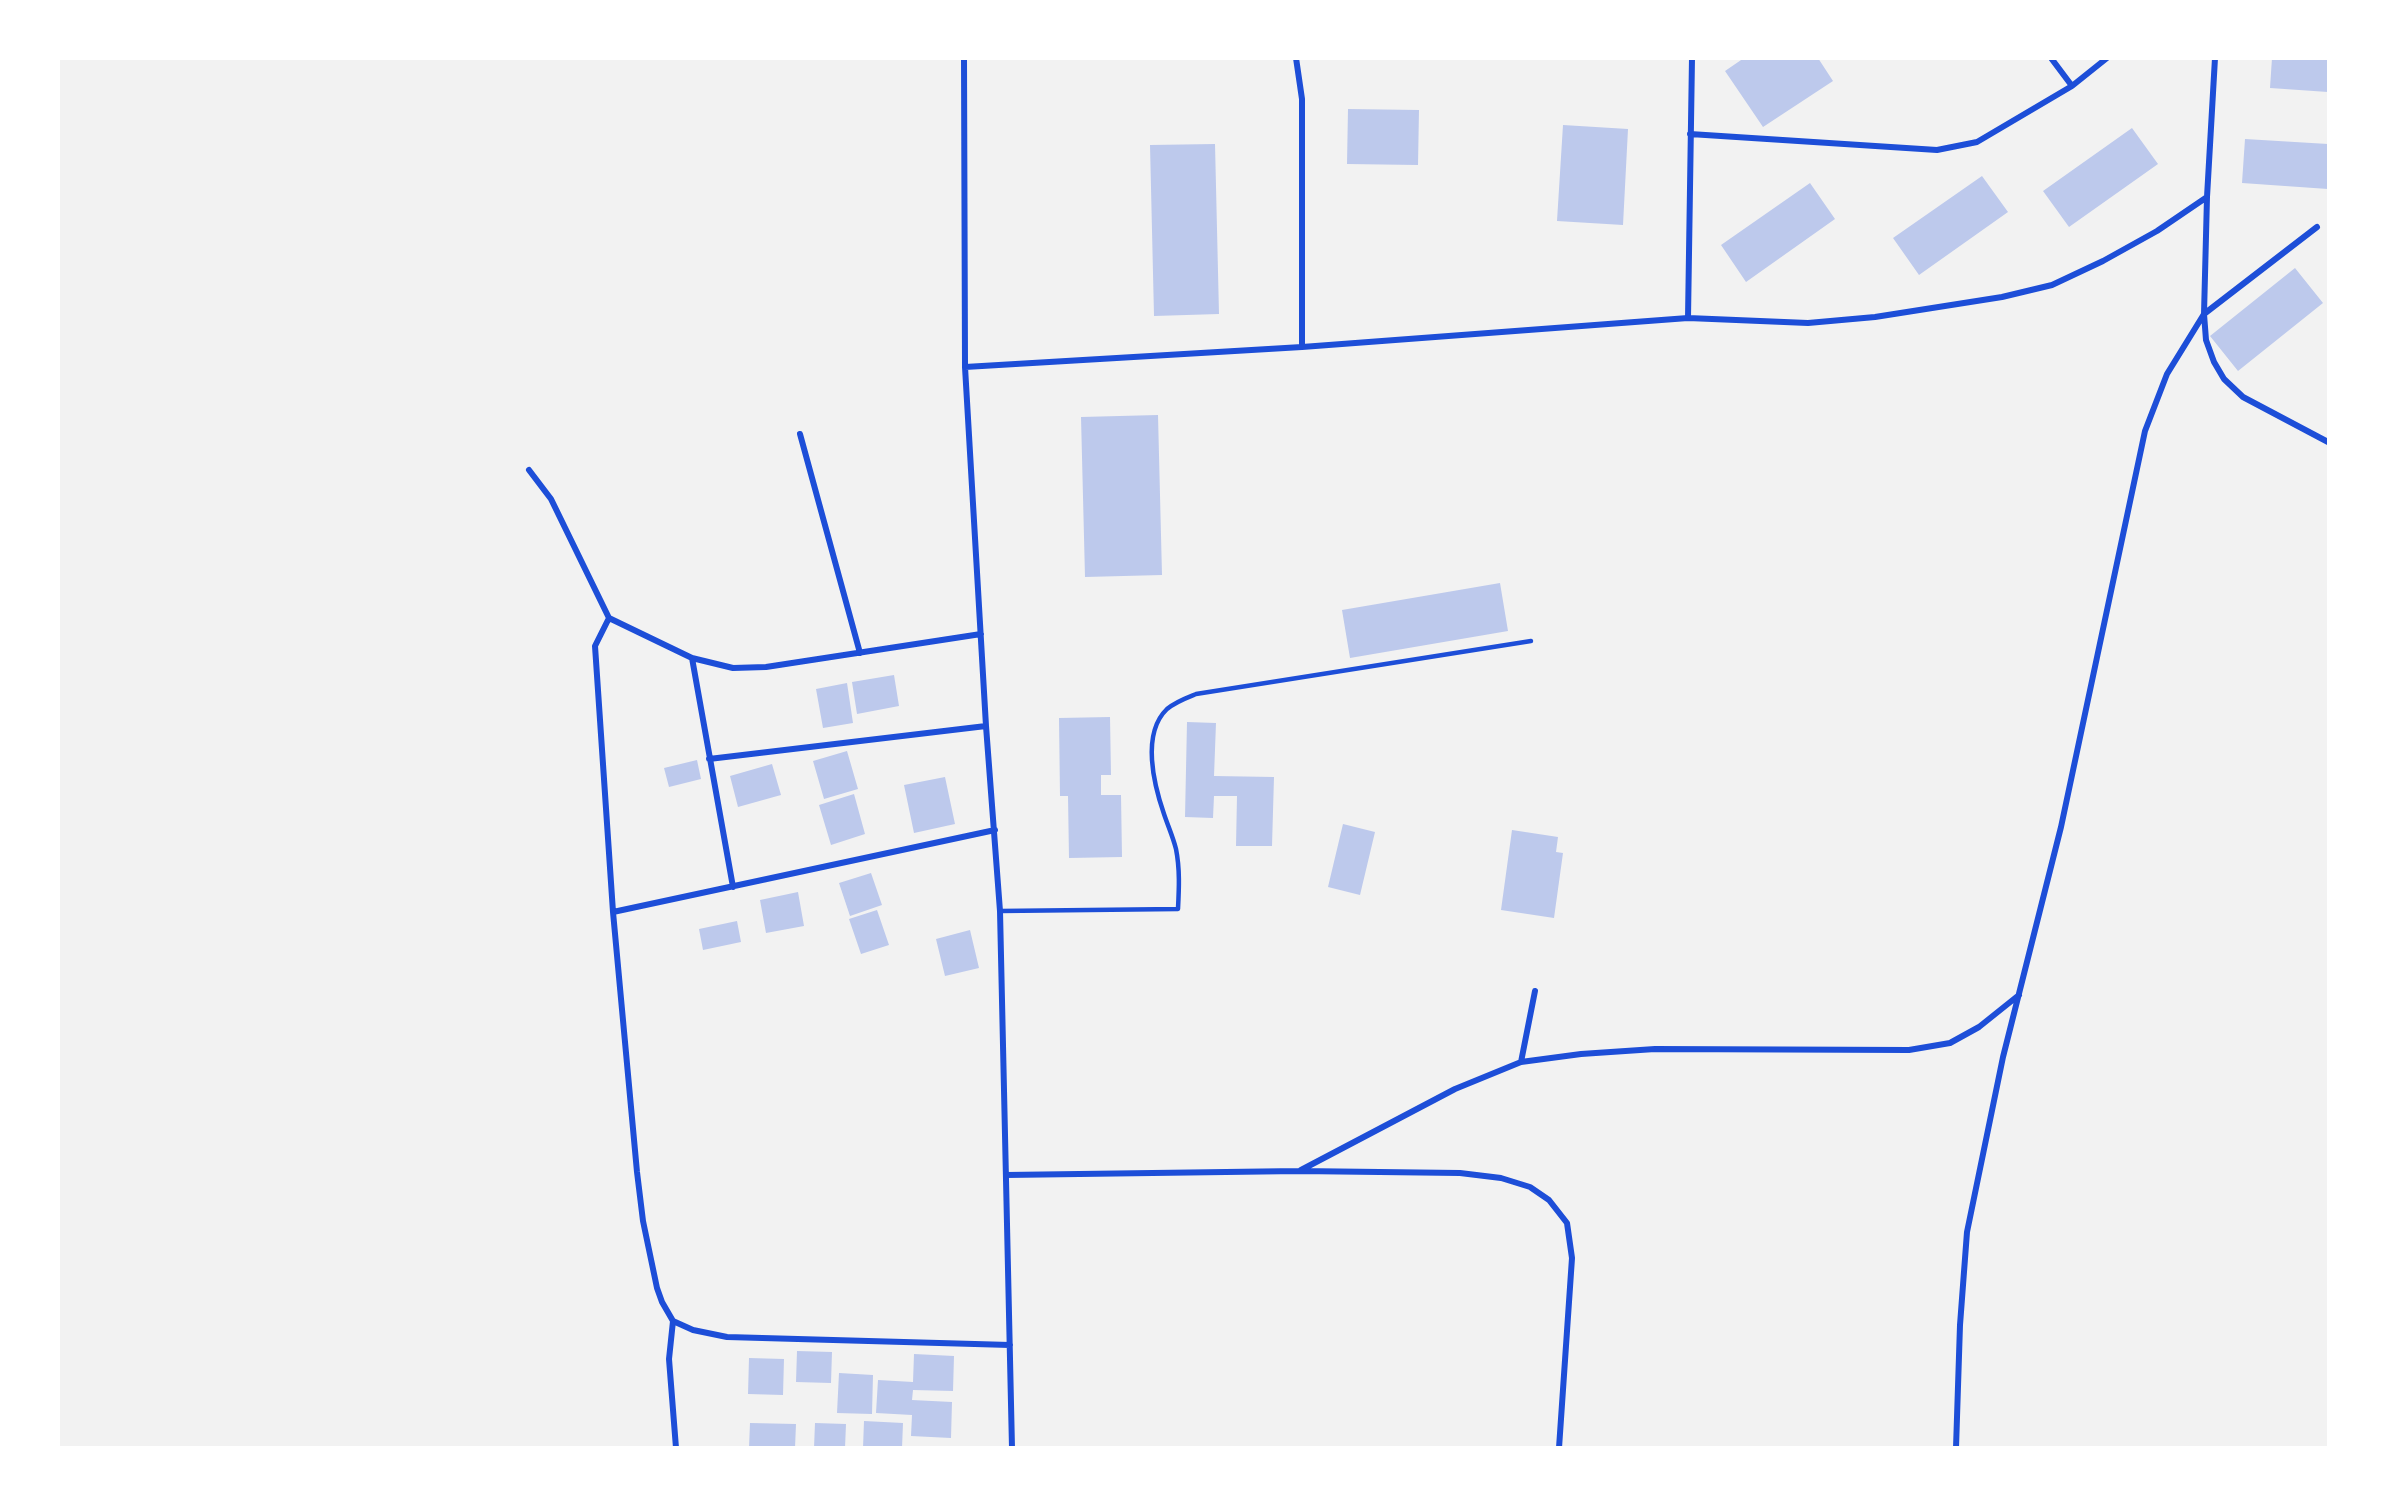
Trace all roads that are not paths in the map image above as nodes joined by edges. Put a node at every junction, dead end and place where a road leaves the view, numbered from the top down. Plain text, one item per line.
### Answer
1 (964, 58) edge
2 (1296, 58) edge
3 (1692, 58) edge
4 (2050, 58) edge
5 (2107, 58) edge
6 (2215, 58) edge
7 (2072, 86) junction
8 (1690, 134) junction
9 (2207, 197) junction
10 (2317, 227) dead end
11 (2204, 314) junction
12 (1688, 318) junction
13 (1302, 347) junction
14 (965, 367) junction
15 (800, 434) dead end
16 (2328, 442) edge
17 (530, 470) dead end
18 (609, 618) junction
19 (981, 634) junction
20 (1531, 641) dead end
21 (860, 653) junction
22 (692, 658) junction
23 (986, 726) junction
24 (709, 759) junction
25 (995, 830) junction
26 (733, 887) junction
27 (1000, 911) junction
28 (613, 912) junction
29 (1535, 991) dead end
30 (2020, 995) junction
31 (1521, 1062) junction
32 (1299, 1171) junction
33 (1006, 1175) junction
34 (674, 1321) junction
35 (1010, 1345) junction
36 (676, 1448) edge
37 (1012, 1448) edge
38 (1559, 1448) edge
39 (1956, 1448) edge

1 - 14 street
2 - 13 street
3 - 8 street
4 - 7 street
5 - 7 street
6 - 9 street
7 - 8 street
8 - 12 street
9 - 11 street
9 - 12 street
10 - 11 street
11 - 16 street
11 - 30 street
12 - 13 street
13 - 14 street
14 - 19 street
15 - 21 street
17 - 18 street
18 - 22 street
18 - 28 street
19 - 21 street
19 - 23 street
20 - 27 lane
21 - 22 street
22 - 24 street
23 - 24 street
23 - 25 street
24 - 26 street
25 - 26 street
25 - 27 street
26 - 28 street
27 - 33 street
28 - 34 street
29 - 31 street
30 - 31 street
30 - 39 street
31 - 32 street
32 - 33 street
32 - 38 street
33 - 35 street
34 - 35 street
34 - 36 street
35 - 37 street

